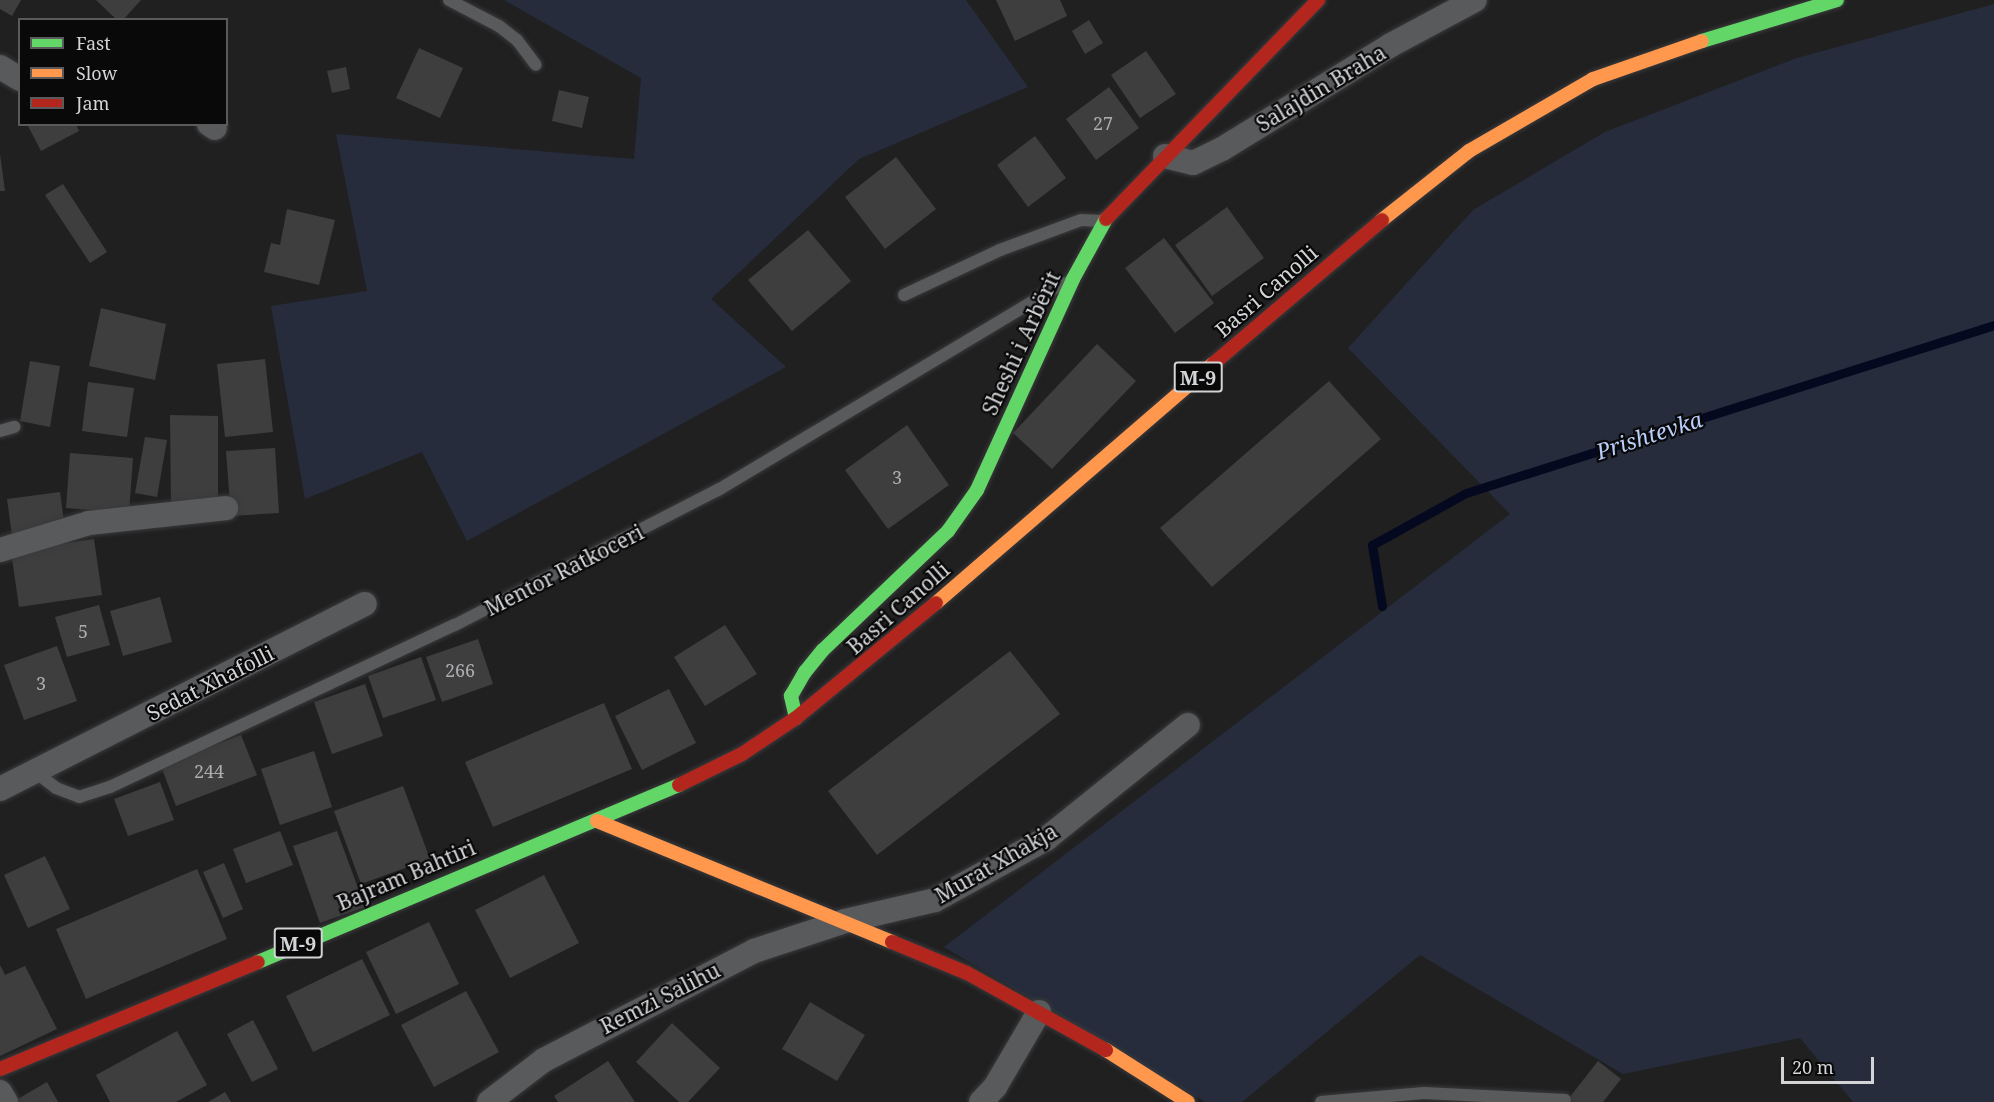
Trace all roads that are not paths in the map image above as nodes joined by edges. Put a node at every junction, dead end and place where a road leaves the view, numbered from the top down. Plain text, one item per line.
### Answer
1 (449, 0) edge
2 (1317, 0) edge
3 (1475, 0) edge
4 (1837, 0) edge
5 (536, 65) dead end
6 (0, 67) edge
7 (18, 78) edge
8 (1165, 156) junction
9 (1104, 221) junction
10 (1073, 279) junction
11 (904, 295) dead end
12 (14, 427) dead end
13 (0, 431) edge
14 (226, 508) dead end
15 (0, 550) edge
16 (365, 604) dead end
17 (796, 718) junction
18 (1188, 725) dead end
19 (45, 767) junction
20 (0, 789) edge
21 (597, 821) junction
22 (845, 921) junction
23 (1039, 1012) junction
24 (0, 1069) edge
25 (0, 1092) edge
26 (1564, 1100) dead end
27 (6, 1102) edge
28 (489, 1102) edge
29 (981, 1102) edge
30 (1188, 1102) edge
31 (1321, 1102) edge

1 - 5 lane
2 - 8 main road, Sheshi i Arbërit
3 - 8 street, Salajdin Braha
4 - 17 main road, Basri Canolli / M-9
6 - 7 street
8 - 9 main road, Sheshi i Arbërit
9 - 10 main road, Sheshi i Arbërit
9 - 11 lane
10 - 17 main road, Sheshi i Arbërit
10 - 19 lane, Mentor Ratkoceri
12 - 13 lane
14 - 15 street
16 - 19 street, Sedat Xhafolli
17 - 21 main road, Basri Canolli / M-9
18 - 22 street, Murat Xhakja
19 - 20 street
21 - 22 main road
21 - 24 main road, Bajram Bahtiri / M-9
22 - 23 main road
22 - 28 street, Remzi Salihu
23 - 29 street
23 - 30 main road
25 - 27 street
26 - 31 lane

